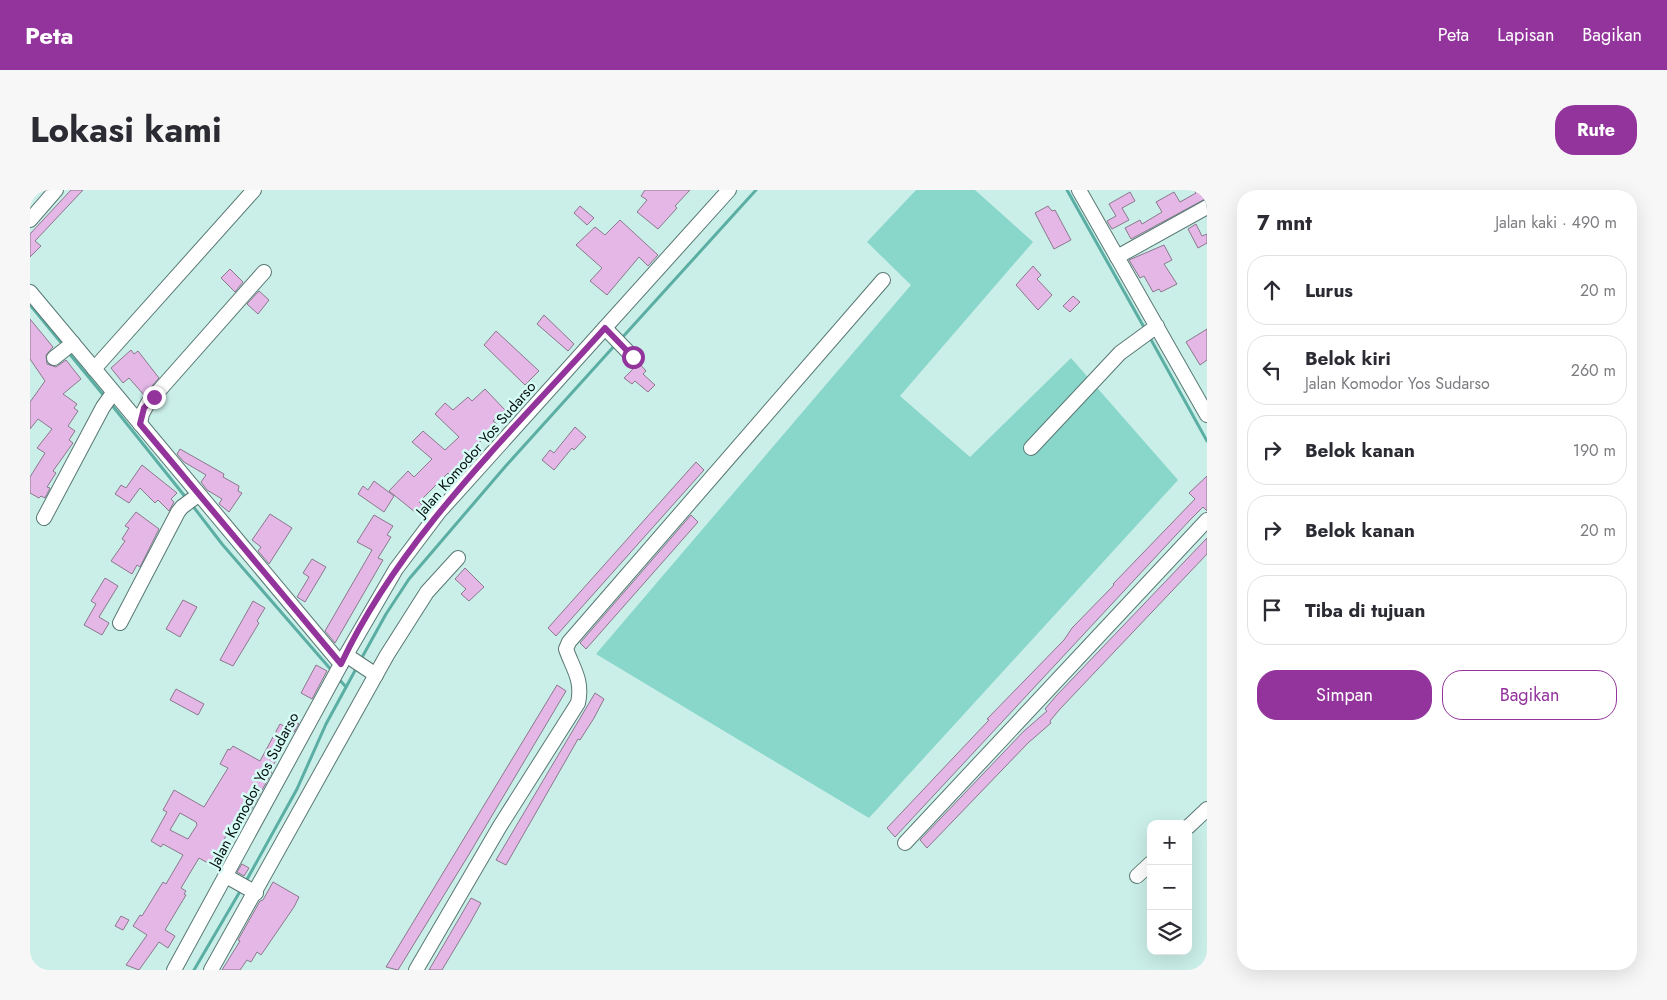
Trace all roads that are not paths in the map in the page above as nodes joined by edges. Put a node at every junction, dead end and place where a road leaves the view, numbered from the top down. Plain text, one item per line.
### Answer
1 (56, 190) edge
2 (254, 190) edge
3 (729, 190) edge
4 (1079, 190) edge
5 (1207, 207) edge
6 (30, 220) edge
7 (1117, 257) junction
8 (264, 272) dead end
9 (883, 280) dead end
10 (30, 292) edge
11 (1155, 327) junction
12 (609, 332) junction
13 (628, 352) dead end
14 (94, 369) junction
15 (113, 394) junction
16 (1207, 415) edge
17 (140, 424) junction
18 (1031, 448) dead end
19 (192, 500) junction
20 (44, 518) dead end
21 (1207, 520) edge
22 (458, 558) dead end
23 (120, 623) dead end
24 (344, 662) junction
25 (372, 673) junction
26 (1207, 809) edge
27 (1192, 823) edge
28 (905, 843) dead end
29 (1149, 865) edge
30 (1137, 876) dead end
31 (232, 880) junction
32 (254, 892) junction
33 (174, 970) edge
34 (211, 970) edge
35 (416, 970) edge

1 - 6 street
2 - 14 street
3 - 12 street, Jalan Komodor Yos Sudarso
4 - 7 street
5 - 7 street
7 - 11 street
8 - 17 street
9 - 35 street
10 - 14 street
11 - 16 street
11 - 18 street
12 - 13 street
12 - 24 street, Jalan Komodor Yos Sudarso
14 - 15 street
15 - 17 street
15 - 20 street
17 - 19 street
19 - 23 street
19 - 24 street
21 - 28 street
22 - 25 street
24 - 25 street
24 - 31 street, Jalan Komodor Yos Sudarso
25 - 32 street
26 - 27 street
29 - 30 street
31 - 32 street
31 - 33 street, Jalan Komodor Yos Sudarso
32 - 34 street

